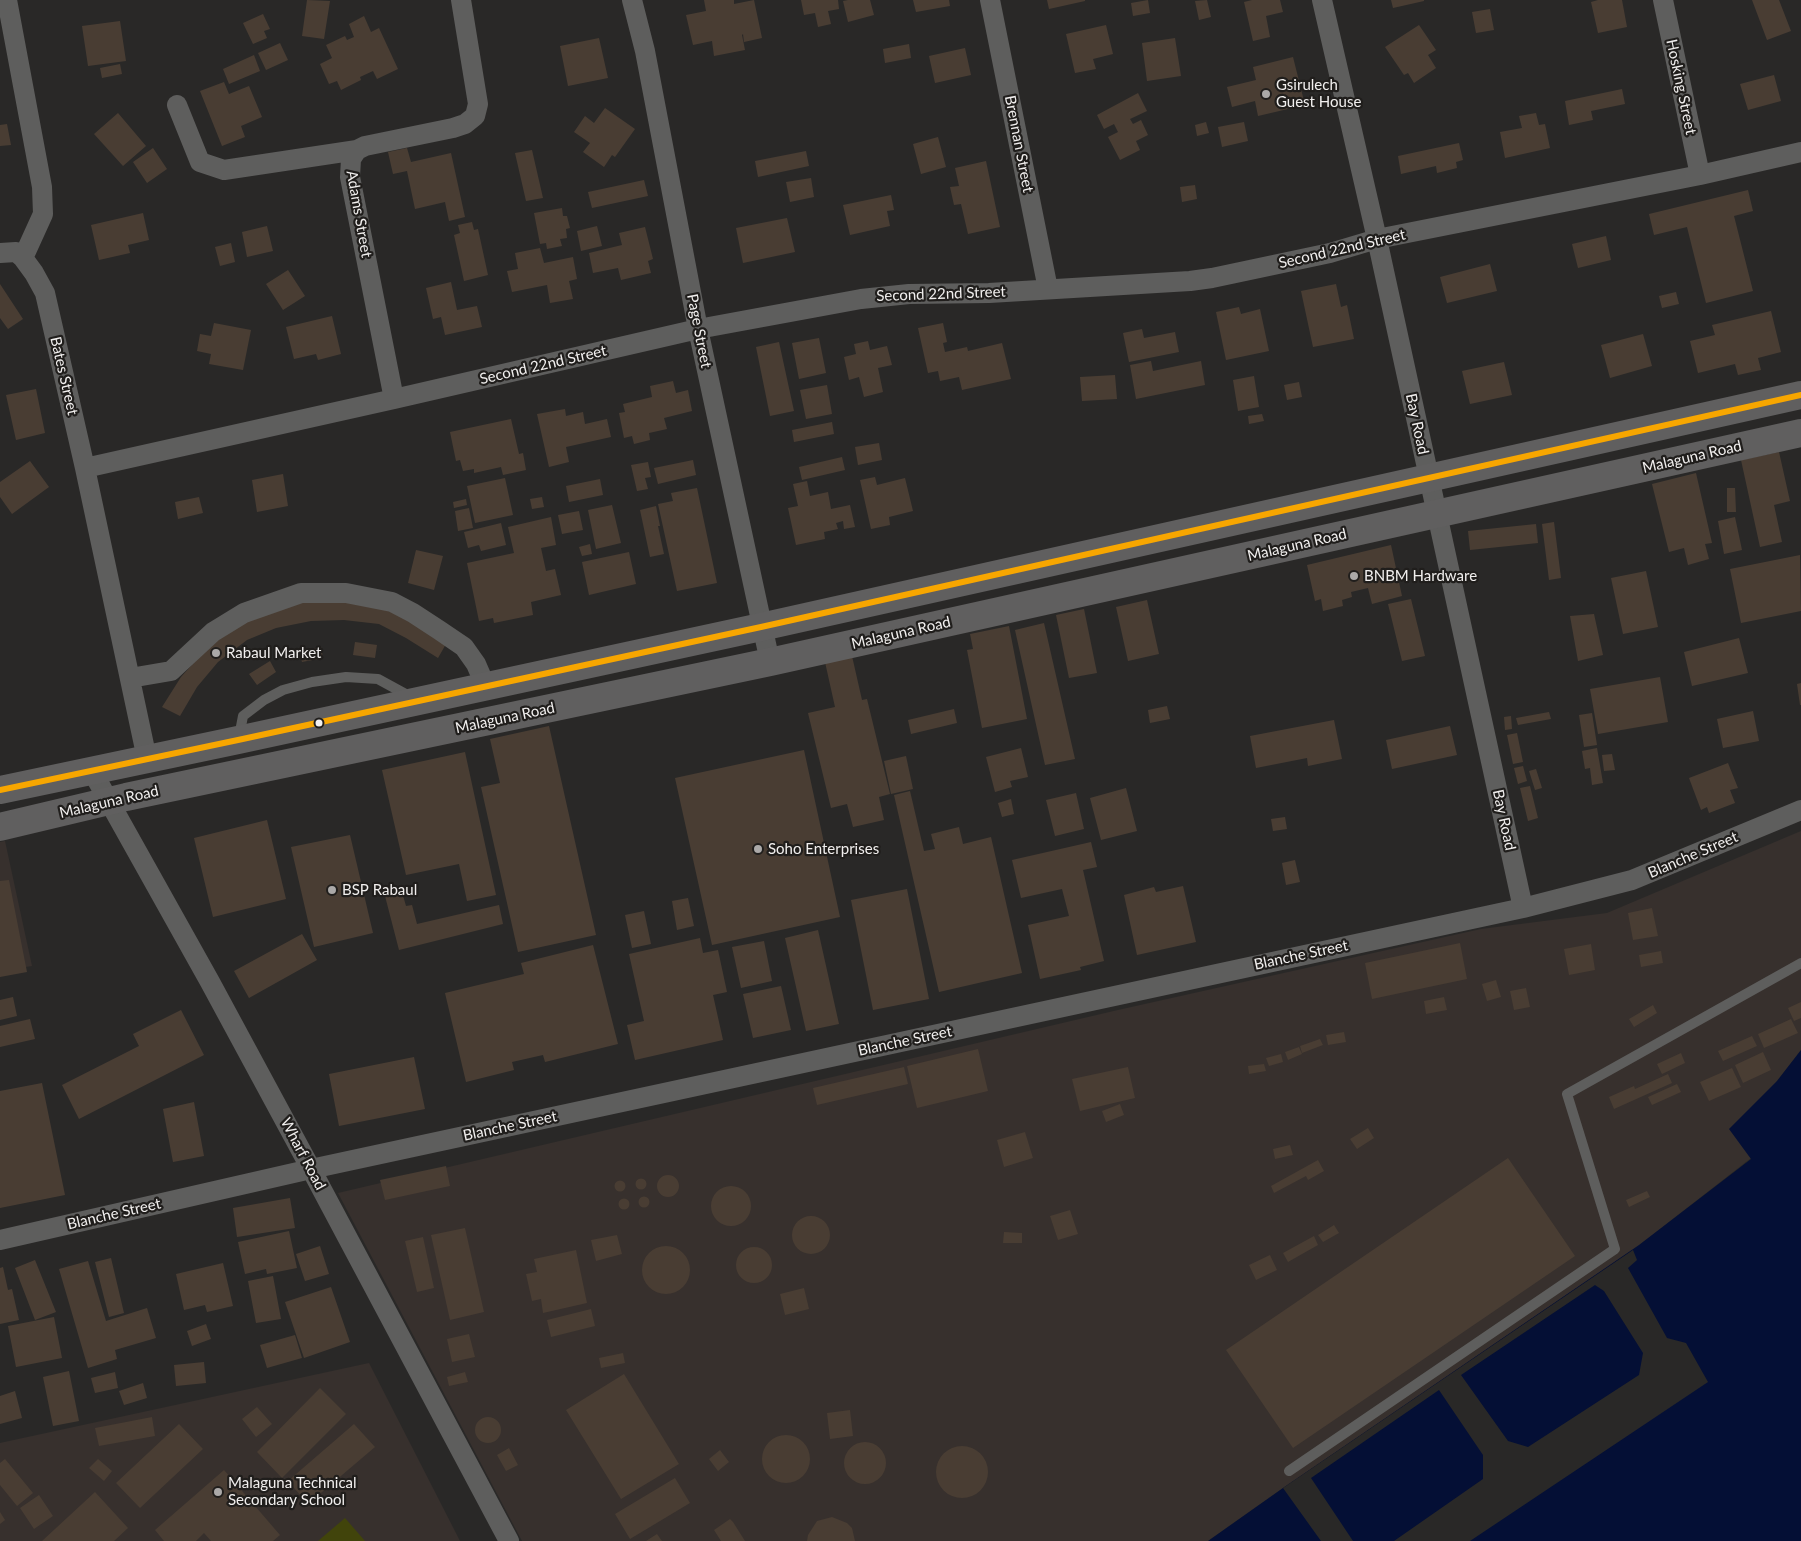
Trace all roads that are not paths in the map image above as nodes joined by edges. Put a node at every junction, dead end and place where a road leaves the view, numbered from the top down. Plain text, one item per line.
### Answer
1 (8, 0) edge
2 (461, 0) edge
3 (632, 0) edge
4 (990, 0) edge
5 (1322, 0) edge
6 (1663, 0) edge
7 (177, 105) dead end
8 (357, 150) junction
9 (1801, 152) edge
10 (1700, 175) junction
11 (1377, 239) junction
12 (0, 253) edge
13 (23, 258) junction
14 (1048, 289) junction
15 (698, 329) junction
16 (1801, 395) edge
17 (394, 399) junction
18 (1801, 433) edge
19 (85, 468) junction
20 (1428, 477) junction
21 (1437, 514) junction
22 (761, 627) junction
23 (770, 662) junction
24 (130, 678) junction
25 (486, 687) junction
26 (418, 702) junction
27 (238, 740) junction
28 (147, 759) junction
29 (92, 770) junction
30 (0, 790) edge
31 (110, 802) junction
32 (1801, 810) edge
33 (0, 826) edge
34 (1523, 908) junction
35 (1801, 963) edge
36 (312, 1169) junction
37 (0, 1240) edge
38 (1289, 1470) dead end
39 (509, 1541) edge

1 - 13 street
2 - 8 street, Adams Street
3 - 15 street, Page Street
4 - 14 street, Brennan Street
5 - 11 street, Bay Road
6 - 10 street, Hosking Street
7 - 8 street
8 - 17 street, Adams Street
9 - 10 street, Second 22nd Street
10 - 11 street, Second 22nd Street
11 - 14 street, Second 22nd Street
11 - 20 street, Bay Road
12 - 13 street
13 - 19 street, Bates Street
14 - 15 street, Second 22nd Street
15 - 17 street, Second 22nd Street
15 - 22 street, Page Street
16 - 20 street
17 - 19 street, Second 22nd Street
18 - 21 street, Malaguna Road
19 - 24 street, Bates Street
20 - 21 street, Bay Road
20 - 22 street
21 - 23 street, Malaguna Road
21 - 34 street, Bay Road
22 - 23 street, Page Street
22 - 25 street
23 - 31 street, Malaguna Road
24 - 25 street
24 - 28 street, Bates Street
25 - 26 street
26 - 27 street
26 - 27 lane
27 - 28 street
28 - 29 street
29 - 30 street
29 - 31 street, Wharf Road
31 - 33 street, Malaguna Road
31 - 36 street, Wharf Road
32 - 34 street, Blanche Street
34 - 36 street, Blanche Street
35 - 38 lane
36 - 37 street, Blanche Street
36 - 39 street, Wharf Road

